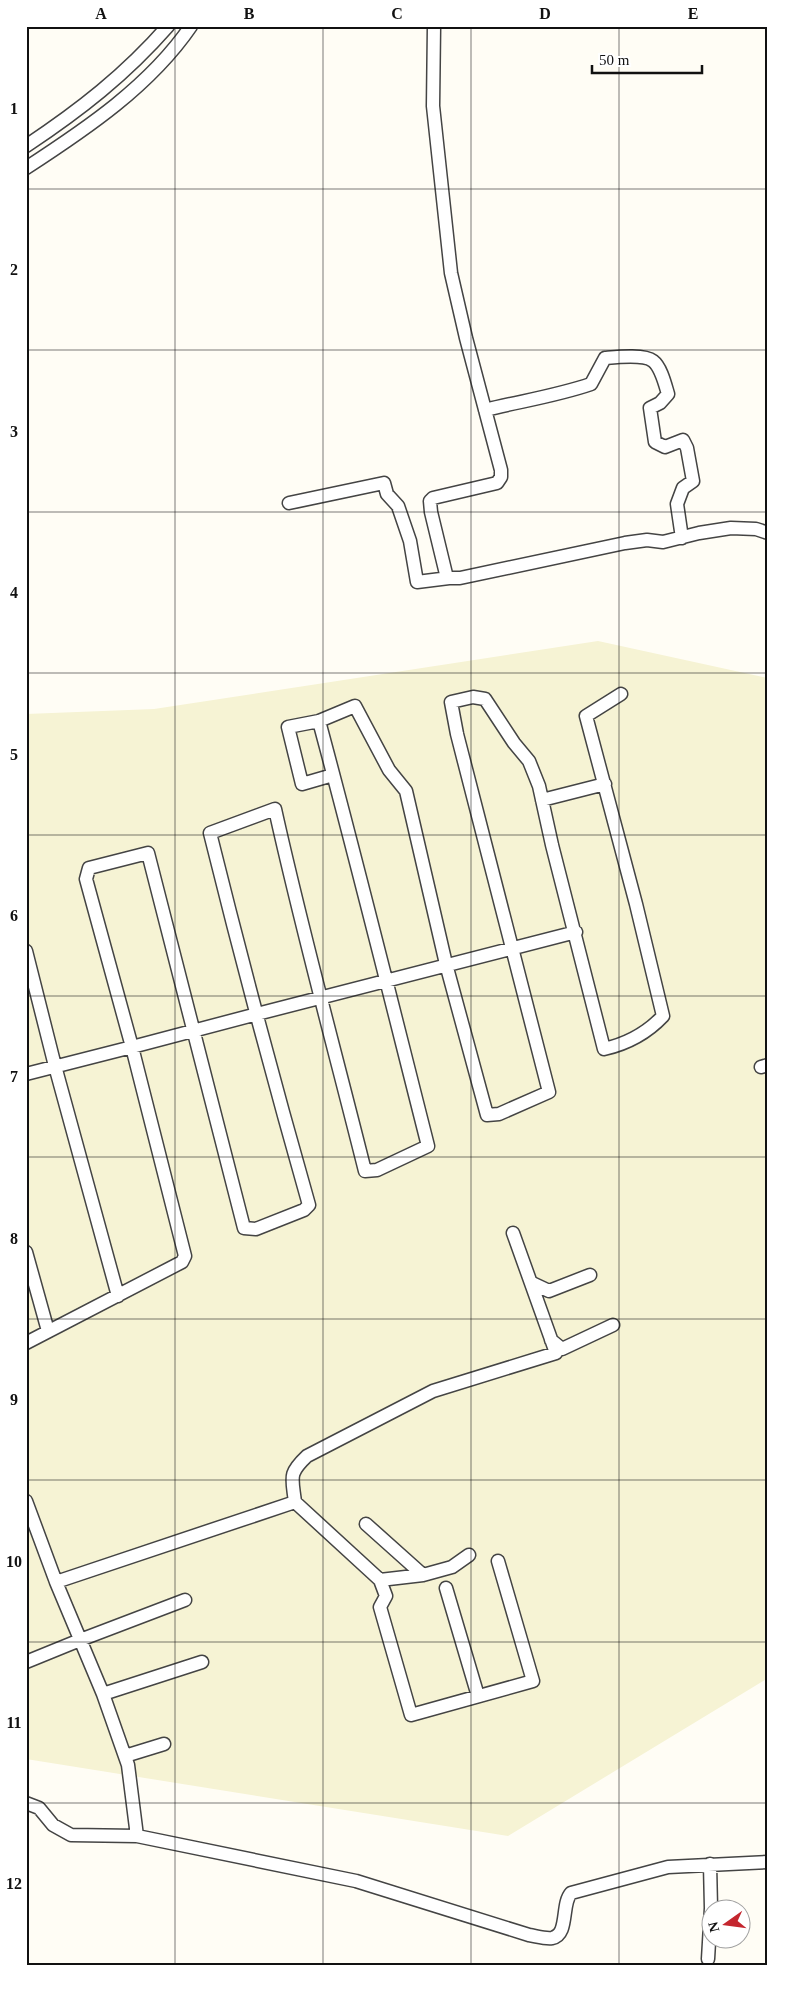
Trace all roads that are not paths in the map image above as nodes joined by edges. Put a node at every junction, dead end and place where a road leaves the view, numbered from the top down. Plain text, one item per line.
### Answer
1 (168, 26) edge
2 (191, 26) edge
3 (434, 26) edge
4 (26, 146) edge
5 (26, 168) edge
6 (485, 410) junction
7 (289, 503) dead end
8 (768, 533) edge
9 (682, 538) junction
10 (449, 578) junction
11 (621, 694) dead end
12 (318, 721) junction
13 (333, 775) junction
14 (605, 784) junction
15 (542, 800) junction
16 (576, 932) junction
17 (512, 948) junction
18 (26, 951) edge
19 (446, 964) junction
20 (386, 980) junction
21 (319, 997) junction
22 (257, 1014) junction
23 (192, 1031) junction
24 (132, 1047) junction
25 (55, 1066) junction
26 (26, 1074) edge
27 (513, 1233) dead end
28 (26, 1252) edge
29 (590, 1275) dead end
30 (532, 1283) junction
31 (118, 1296) junction
32 (613, 1325) dead end
33 (48, 1331) junction
34 (551, 1340) junction
35 (26, 1343) edge
36 (26, 1501) edge
37 (295, 1502) junction
38 (366, 1524) dead end
39 (469, 1555) dead end
40 (498, 1561) dead end
41 (423, 1575) junction
42 (380, 1580) junction
43 (56, 1582) junction
44 (446, 1588) dead end
45 (185, 1600) dead end
46 (80, 1640) junction
47 (26, 1662) edge
48 (202, 1662) dead end
49 (103, 1694) junction
50 (478, 1696) junction
51 (164, 1744) dead end
52 (125, 1756) junction
53 (26, 1803) edge
54 (137, 1836) junction
55 (768, 1862) edge
56 (710, 1864) junction
57 (708, 1959) dead end

1 - 4 street
2 - 5 street
3 - 6 street
6 - 9 street
6 - 10 street
7 - 10 street
8 - 9 street
9 - 10 street
11 - 14 street
12 - 13 street
12 - 13 street
12 - 19 street
13 - 20 street
14 - 15 street
14 - 16 street
15 - 16 street
15 - 17 street
16 - 17 street
17 - 19 street
17 - 19 street
18 - 25 street
19 - 20 street
20 - 21 street
20 - 21 street
21 - 22 street
21 - 22 street
22 - 23 street
22 - 23 street
23 - 24 street
23 - 24 street
24 - 25 street
24 - 31 street
25 - 26 street
25 - 31 street
27 - 30 street
28 - 33 street
29 - 30 street
30 - 34 street
31 - 33 street
32 - 34 street
33 - 35 street
34 - 37 street
36 - 43 street
37 - 42 street
37 - 43 street
38 - 41 street
39 - 41 street
40 - 50 street
41 - 42 street
42 - 50 street
43 - 46 street
44 - 50 street
45 - 46 street
46 - 47 street
46 - 49 street
48 - 49 street
49 - 52 street
51 - 52 street
52 - 54 street
53 - 54 street
54 - 56 street
55 - 56 street
56 - 57 street

